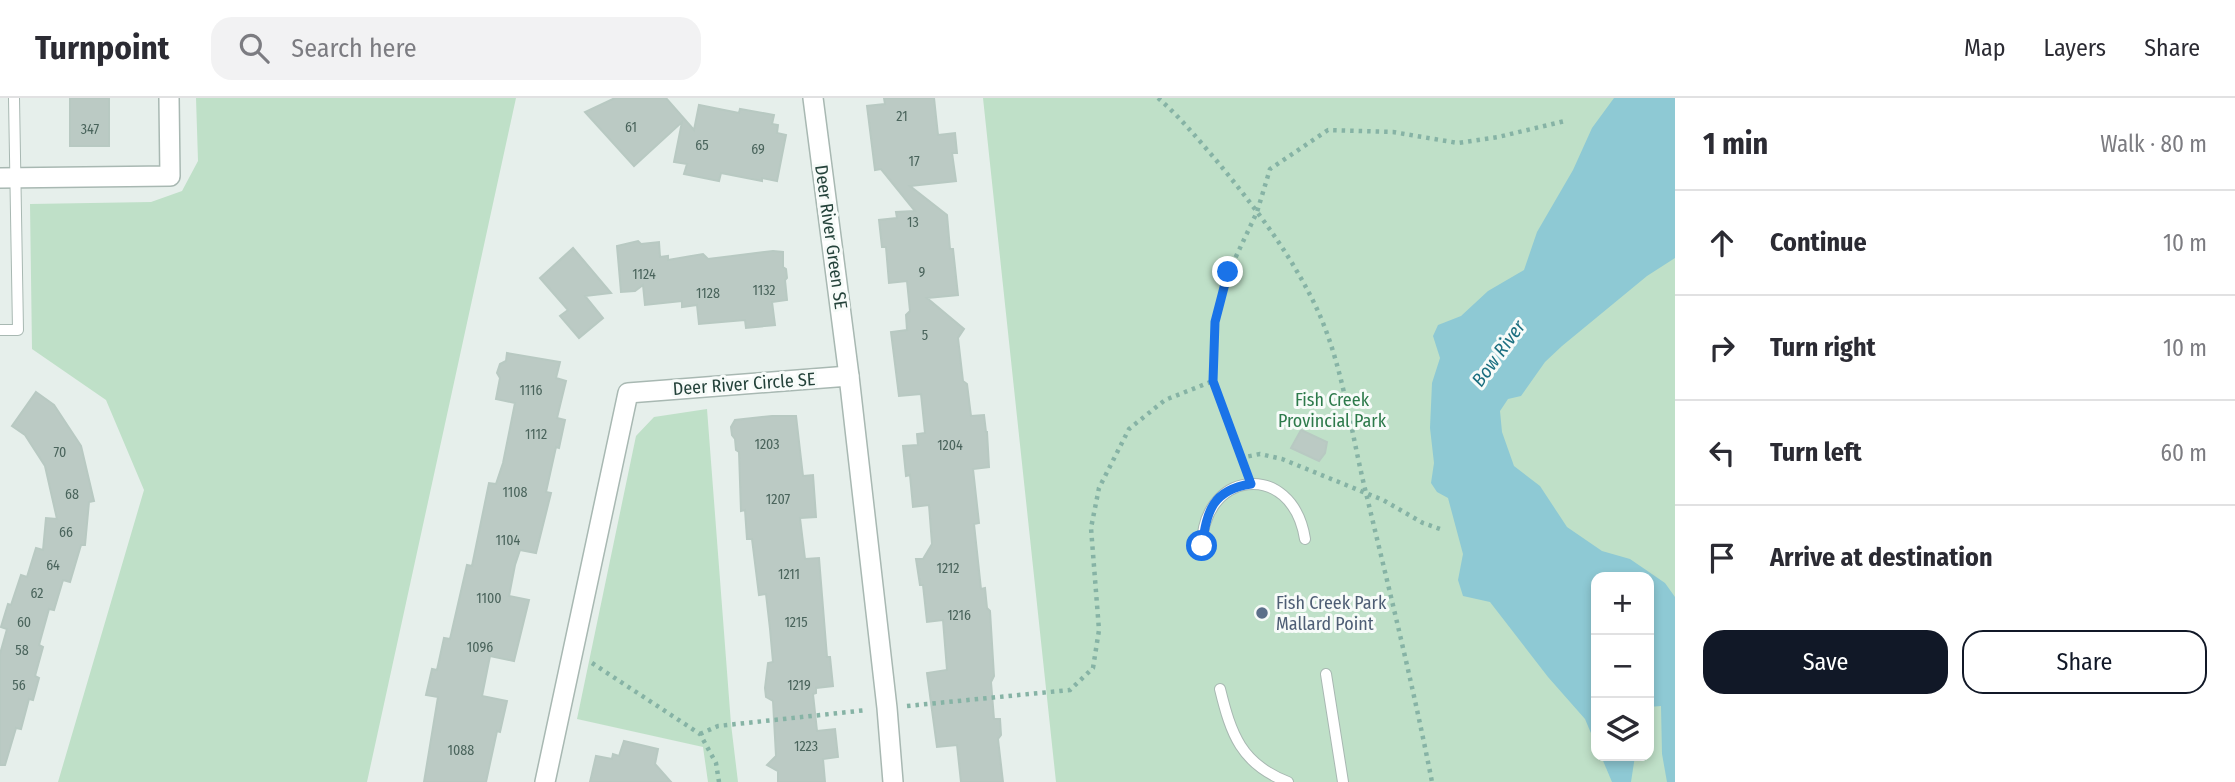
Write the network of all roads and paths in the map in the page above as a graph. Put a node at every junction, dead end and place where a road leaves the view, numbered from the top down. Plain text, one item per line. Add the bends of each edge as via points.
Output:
1 (14, 98) edge
2 (169, 98) edge
3 (813, 98) edge
4 (1158, 98) edge
5 (1565, 121) dead end
6 (8, 178) edge
7 (1257, 212) junction
8 (0, 330) edge
9 (849, 376) junction
10 (1213, 381) junction
11 (1240, 458) junction
12 (1251, 484) junction
13 (1366, 494) junction
14 (1440, 529) dead end
15 (1304, 539) dead end
16 (1202, 551) dead end
17 (571, 659) junction
18 (1326, 674) dead end
19 (1220, 689) dead end
20 (1047, 693) dead end
21 (545, 782) edge
22 (719, 782) edge
23 (893, 782) edge
24 (1287, 782) edge
25 (1343, 782) edge
26 (1432, 782) edge

1 - 6 lane
2 - 6 street via 170,176
3 - 9 street, Deer River Green SE
4 - 7 path
5 - 7 path via 1458,143 1393,132 1328,130 1270,170
6 - 8 lane via 18,330
7 - 10 path via 1219,301
7 - 13 path via 1292,262 1326,332
9 - 17 street, Deer River Circle SE via 628,393
9 - 23 street
10 - 11 path
10 - 20 path via 1164,400 1129,429 1099,488 1091,528 1099,630 1094,668 1070,690
11 - 12 path
11 - 13 path via 1270,455
12 - 15 lane via 1266,485 1288,499 1296,509
12 - 16 lane via 1236,487 1216,500 1209,510
13 - 14 path
13 - 26 path
17 - 21 street, Deer River Circle SE
17 - 22 path via 591,663 700,734 716,763
18 - 25 lane
19 - 24 lane via 1241,749 1270,775

